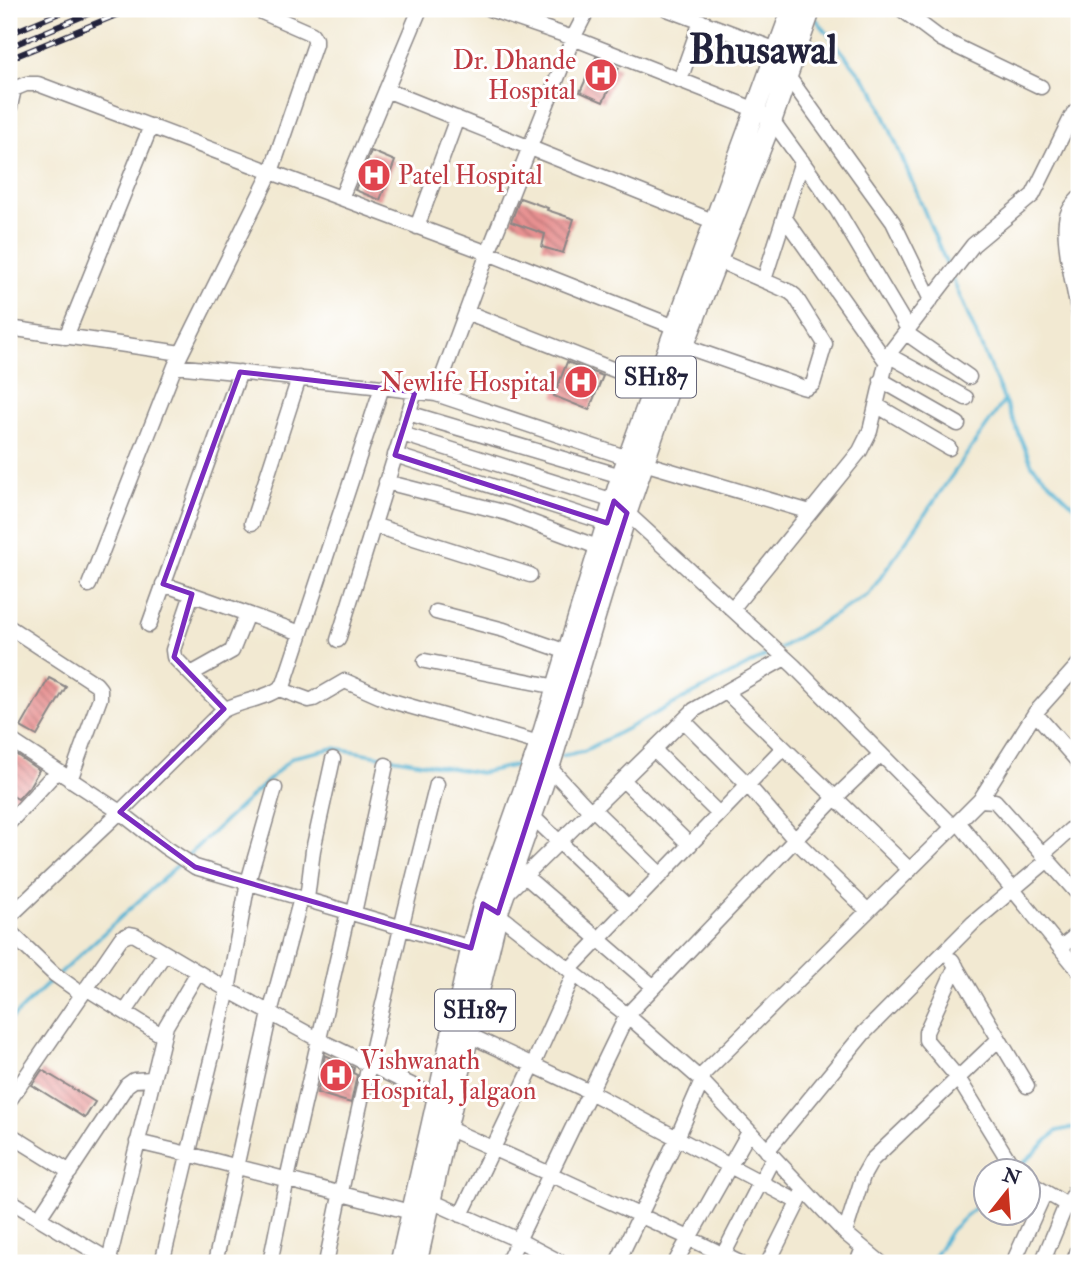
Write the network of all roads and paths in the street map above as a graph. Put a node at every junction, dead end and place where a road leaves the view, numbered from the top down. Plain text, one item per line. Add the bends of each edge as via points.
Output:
1 (255, 9) edge
2 (420, 9) edge
3 (489, 9) edge
4 (588, 9) edge
5 (667, 9) edge
6 (901, 9) edge
7 (797, 11) edge
8 (701, 21) junction
9 (573, 38) junction
10 (777, 50) junction
11 (787, 75) junction
12 (680, 80) junction
13 (1041, 87) dead end
14 (12, 90) edge
15 (386, 90) junction
16 (1079, 109) edge
17 (9, 111) edge
18 (764, 115) junction
19 (457, 118) junction
20 (151, 127) junction
21 (530, 148) junction
22 (802, 161) junction
23 (271, 172) junction
24 (341, 198) junction
25 (1079, 198) edge
26 (784, 217) junction
27 (715, 222) junction
28 (417, 227) junction
29 (488, 253) junction
30 (717, 260) junction
31 (764, 280) junction
32 (933, 298) junction
33 (466, 312) junction
34 (1079, 315) edge
35 (675, 327) junction
36 (9, 328) edge
37 (907, 331) junction
38 (66, 337) junction
39 (684, 346) junction
40 (887, 358) junction
41 (178, 360) junction
42 (240, 372) junction
43 (970, 377) dead end
44 (299, 378) junction
45 (881, 380) junction
46 (653, 385) junction
47 (382, 387) junction
48 (415, 391) junction
49 (436, 394) junction
50 (966, 398) dead end
51 (876, 405) junction
52 (408, 413) junction
53 (958, 424) dead end
54 (402, 434) junction
55 (949, 448) dead end
56 (395, 455) junction
57 (631, 466) junction
58 (386, 482) junction
59 (621, 507) junction
60 (810, 512) junction
61 (252, 523) dead end
62 (607, 523) junction
63 (373, 525) junction
64 (600, 548) junction
65 (530, 575) dead end
66 (163, 584) junction
67 (89, 585) dead end
68 (192, 594) junction
69 (732, 610) junction
70 (436, 612) dead end
71 (247, 614) junction
72 (149, 625) dead end
73 (9, 627) edge
74 (301, 633) junction
75 (338, 640) dead end
76 (567, 652) junction
77 (785, 658) junction
78 (425, 661) dead end
79 (1079, 664) edge
80 (191, 674) junction
81 (556, 687) junction
82 (279, 689) junction
83 (726, 692) junction
84 (225, 709) junction
85 (1035, 713) junction
86 (684, 721) junction
87 (9, 739) edge
88 (783, 748) junction
89 (654, 750) junction
90 (881, 754) junction
91 (544, 756) junction
92 (333, 759) dead end
93 (1079, 763) edge
94 (387, 765) dead end
95 (57, 771) junction
96 (70, 780) junction
97 (623, 780) junction
98 (437, 784) dead end
99 (747, 785) junction
100 (275, 788) dead end
101 (835, 798) junction
102 (980, 800) junction
103 (592, 810) junction
104 (120, 812) junction
105 (719, 814) junction
106 (532, 816) junction
107 (1079, 822) edge
108 (9, 823) edge
109 (955, 825) junction
110 (795, 840) junction
111 (559, 842) junction
112 (690, 845) junction
113 (1045, 857) junction
114 (910, 870) junction
115 (661, 875) junction
116 (524, 876) junction
117 (248, 882) junction
118 (1013, 889) junction
119 (1079, 895) edge
120 (304, 899) junction
121 (495, 905) junction
122 (629, 908) junction
123 (868, 911) junction
124 (351, 912) junction
125 (9, 918) edge
126 (400, 927) junction
127 (9, 931) edge
128 (1079, 933) edge
129 (599, 939) junction
130 (471, 948) junction
131 (1060, 948) junction
132 (946, 950) junction
133 (165, 953) junction
134 (956, 966) junction
135 (1079, 971) edge
136 (198, 972) junction
137 (572, 972) junction
138 (654, 987) junction
139 (228, 990) junction
140 (84, 991) junction
141 (125, 1012) junction
142 (270, 1013) junction
143 (627, 1015) junction
144 (469, 1035) junction
145 (163, 1036) junction
146 (999, 1039) junction
147 (320, 1040) junction
148 (368, 1064) junction
149 (533, 1065) junction
150 (9, 1074) edge
151 (27, 1074) junction
152 (958, 1078) junction
153 (152, 1079) junction
154 (700, 1080) junction
155 (1027, 1086) dead end
156 (590, 1092) junction
157 (436, 1097) junction
158 (9, 1101) edge
159 (439, 1125) junction
160 (749, 1132) junction
161 (9, 1134) edge
162 (677, 1138) junction
163 (137, 1142) junction
164 (492, 1148) junction
165 (188, 1154) junction
166 (770, 1154) junction
167 (1007, 1156) edge
168 (236, 1166) junction
169 (730, 1166) junction
170 (69, 1172) junction
171 (550, 1174) junction
172 (287, 1179) junction
173 (1079, 1179) edge
174 (761, 1182) junction
175 (1042, 1190) edge
176 (1045, 1192) junction
177 (340, 1193) junction
178 (801, 1197) junction
179 (9, 1200) edge
180 (431, 1201) junction
181 (1071, 1207) edge
182 (411, 1212) junction
183 (461, 1214) junction
184 (640, 1215) junction
185 (39, 1218) junction
186 (845, 1233) junction
187 (689, 1238) junction
188 (518, 1240) junction
189 (863, 1248) junction
190 (1079, 1248) edge
191 (721, 1259) edge
192 (112, 1262) edge
193 (162, 1263) edge
194 (215, 1263) edge
195 (270, 1263) edge
196 (326, 1263) edge
197 (400, 1263) edge
198 (417, 1263) edge
199 (509, 1263) edge
200 (562, 1263) edge
201 (617, 1263) edge
202 (675, 1263) edge
203 (740, 1263) edge
204 (768, 1263) edge
205 (857, 1263) edge
206 (881, 1263) edge
207 (1013, 1263) edge
208 (1042, 1263) edge
209 (1073, 1263) edge

1 - 23 street via 315,38
2 - 15 street
3 - 9 street
4 - 9 street
5 - 8 street
6 - 13 street via 941,39
7 - 10 main road, SH187
7 - 11 main road, SH187
8 - 10 street
8 - 12 street
9 - 12 street
9 - 21 street
10 - 18 main road, SH187
11 - 18 main road, SH187
11 - 32 street via 893,222
12 - 18 street
14 - 17 street
14 - 20 street via 38,84
15 - 19 street
15 - 24 street
16 - 32 street via 1032,195 972,245
18 - 22 street
18 - 27 main road, SH187
18 - 30 main road, SH187
19 - 21 street
19 - 28 street
20 - 23 street
20 - 38 street
21 - 27 street
21 - 29 street
22 - 26 street
22 - 37 street via 840,215
23 - 24 street
23 - 41 street
24 - 28 street
25 - 34 street via 1070,208 1065,234
26 - 31 street
26 - 40 street
27 - 35 main road, SH187
28 - 29 street
29 - 33 street
29 - 35 street
30 - 31 street
30 - 39 main road, SH187
31 - 39 street via 794,296 825,344 813,384 802,387
32 - 37 street
33 - 46 street
33 - 49 street
35 - 46 main road, SH187
36 - 38 street
37 - 40 street
37 - 43 street
38 - 41 street
39 - 57 main road, SH187
40 - 45 street
40 - 50 street
41 - 42 street
41 - 67 street
42 - 44 street
42 - 66 street
44 - 47 street
44 - 61 street
45 - 51 street
45 - 53 street
46 - 57 main road, SH187
47 - 48 street
47 - 74 street
48 - 49 street
48 - 52 street
49 - 57 street
51 - 55 street
51 - 60 street via 860,450
52 - 54 street
52 - 57 street
54 - 56 street
54 - 59 street
56 - 58 street
56 - 62 street
57 - 59 main road, SH187
57 - 60 street
58 - 63 street
58 - 64 street via 507,513
59 - 62 main road, SH187
59 - 69 street
59 - 91 main road, SH187
60 - 69 street
62 - 64 main road, SH187
63 - 65 street
63 - 75 street
64 - 76 main road, SH187
66 - 68 street
66 - 72 street
68 - 71 street
68 - 80 street via 173,653
69 - 77 street
70 - 76 street
71 - 74 street
71 - 80 street via 232,651
73 - 96 street via 100,689
74 - 82 street
76 - 81 main road, SH187
77 - 83 street
77 - 90 street
78 - 81 street
79 - 85 street
80 - 84 street
81 - 91 main road, SH187
82 - 84 street
82 - 91 street via 309,700 345,681
83 - 86 street via 701,705
83 - 88 street
84 - 104 street
85 - 93 street
85 - 102 street
86 - 89 street
86 - 99 street
87 - 95 street
88 - 99 street
88 - 101 street
89 - 97 street
89 - 105 street
90 - 101 street
90 - 109 street
91 - 103 street
91 - 106 main road, SH187
91 - 121 main road, SH187
92 - 120 street
94 - 124 street
95 - 96 street
95 - 108 street
96 - 104 street
97 - 103 street
97 - 112 street
98 - 126 street
99 - 105 street
99 - 110 street
100 - 117 street
101 - 110 street
101 - 114 street
102 - 109 street
102 - 113 street via 995,801
103 - 111 street
103 - 115 street
104 - 117 street via 195,867
104 - 125 street
105 - 112 street
106 - 111 street
106 - 121 main road, SH187
107 - 113 street
109 - 114 street
109 - 118 street
110 - 123 street
110 - 138 street
111 - 116 street
111 - 122 street
112 - 115 street
113 - 118 street
113 - 119 street
114 - 123 street
115 - 122 street
116 - 121 street
116 - 129 street
117 - 120 street
117 - 139 street
118 - 131 street
118 - 132 street
120 - 124 street
120 - 142 street
121 - 130 main road, SH187
121 - 137 street
121 - 144 main road, SH187
122 - 129 street
123 - 154 street
124 - 126 street
124 - 147 street
126 - 130 street
126 - 148 street
127 - 140 street via 54,974
128 - 131 street
129 - 137 street
129 - 138 street
130 - 157 main road, SH187
131 - 135 street
132 - 134 street
132 - 166 street via 863,1034
133 - 136 street
133 - 140 street via 135,935 124,935
133 - 141 street
134 - 146 street
134 - 152 street via 925,1036
136 - 139 street
136 - 145 street
137 - 143 street
137 - 149 street
138 - 143 street
139 - 142 street
139 - 165 street
140 - 141 street
140 - 151 street
141 - 145 street
142 - 147 street
142 - 168 street
143 - 154 street
143 - 156 street
144 - 149 street
144 - 159 main road, SH187
145 - 153 street
146 - 152 street
146 - 155 street
147 - 148 street
147 - 172 street
148 - 157 street
148 - 177 street
149 - 156 street
149 - 164 street
150 - 151 street
151 - 158 street
152 - 167 street
152 - 186 street via 872,1160
153 - 163 street
153 - 170 street via 127,1085
154 - 160 street
154 - 162 street
156 - 162 street
156 - 171 street
157 - 159 main road, SH187
159 - 164 street
159 - 180 main road, SH187
159 - 182 main road, SH187
160 - 166 street
160 - 169 street
161 - 170 street
162 - 169 street
162 - 184 street
163 - 165 street
163 - 192 street
164 - 171 street
164 - 183 street
165 - 168 street
165 - 193 street
166 - 174 street
166 - 178 street
168 - 172 street
168 - 194 street
169 - 174 street
169 - 187 street
170 - 185 street
171 - 184 street
171 - 188 street
172 - 177 street
172 - 195 street
173 - 181 street
174 - 178 street
174 - 191 street
175 - 176 street
176 - 181 street
176 - 207 street
177 - 182 street
177 - 196 street
178 - 186 street
178 - 204 street
179 - 185 street
180 - 183 street
180 - 198 main road, SH187
181 - 208 street
182 - 197 main road, SH187
183 - 188 street
184 - 187 street
184 - 201 street
185 - 192 street
186 - 189 street
187 - 191 street
187 - 202 street
188 - 199 street
188 - 200 street
189 - 205 street
189 - 206 street
190 - 209 street
191 - 203 street

